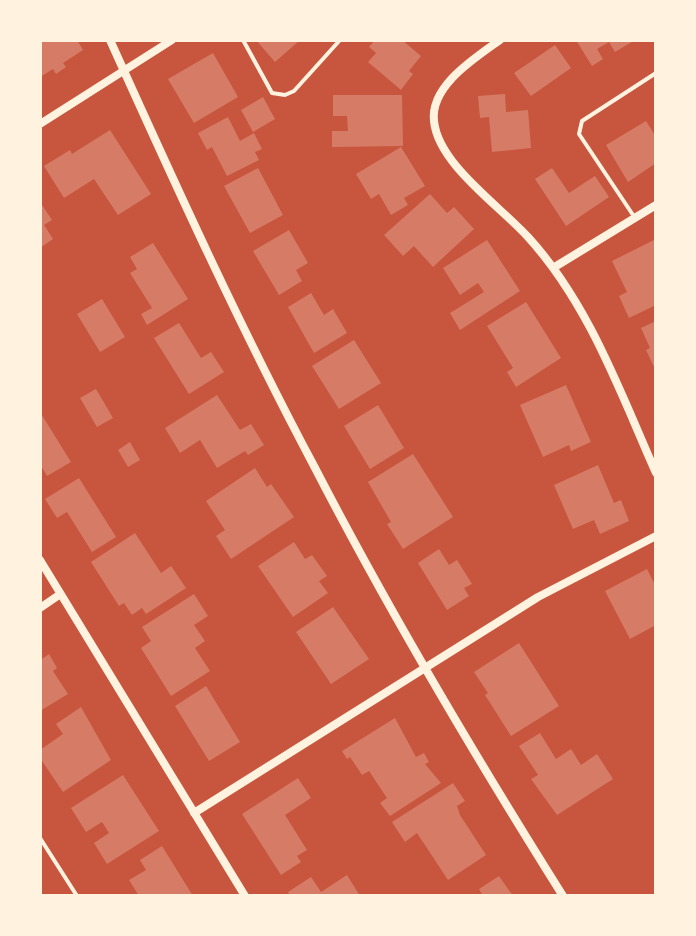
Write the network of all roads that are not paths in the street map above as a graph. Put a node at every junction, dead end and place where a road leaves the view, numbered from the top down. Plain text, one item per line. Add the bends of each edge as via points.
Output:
1 (110, 40) edge
2 (172, 40) edge
3 (243, 40) edge
4 (340, 40) edge
5 (500, 40) edge
6 (124, 71) junction
7 (656, 73) edge
8 (40, 124) edge
9 (656, 205) edge
10 (635, 218) junction
11 (553, 268) junction
12 (656, 473) edge
13 (656, 536) edge
14 (40, 560) edge
15 (59, 595) junction
16 (40, 608) edge
17 (425, 667) junction
18 (194, 813) junction
19 (40, 838) edge
20 (77, 896) edge
21 (245, 896) edge
22 (563, 896) edge

1 - 6 street
2 - 6 street
3 - 4 lane via 272,93 285,95
5 - 11 street via 445,84 433,118 439,143 459,169
6 - 8 street
6 - 17 street via 314,467
7 - 10 lane via 582,121 579,134
9 - 10 street
10 - 11 street
11 - 12 street via 595,335
13 - 17 street via 538,597
14 - 15 street
15 - 16 street
15 - 18 street
17 - 18 street
17 - 22 street
18 - 21 street
19 - 20 lane

